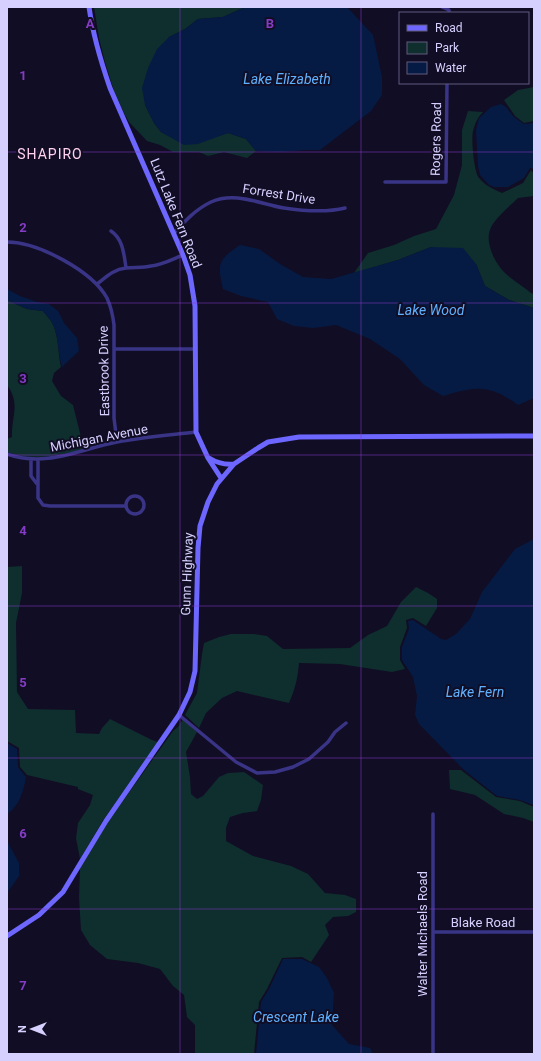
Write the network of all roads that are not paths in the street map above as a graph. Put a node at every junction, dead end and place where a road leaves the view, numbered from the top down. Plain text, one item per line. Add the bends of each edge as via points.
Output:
1 (89, 7) edge
2 (447, 84) edge
3 (386, 182) dead end
4 (345, 208) dead end
5 (111, 231) dead end
6 (174, 233) junction
7 (7, 242) edge
8 (183, 255) junction
9 (126, 268) junction
10 (97, 284) junction
11 (114, 349) junction
12 (195, 349) junction
13 (196, 432) junction
14 (534, 436) edge
15 (117, 442) junction
16 (7, 454) edge
17 (208, 458) junction
18 (38, 459) junction
19 (31, 460) junction
20 (234, 464) junction
21 (222, 478) junction
22 (37, 485) junction
23 (126, 506) junction
24 (179, 715) junction
25 (346, 724) dead end
26 (433, 814) dead end
27 (433, 932) junction
28 (534, 932) edge
29 (7, 936) edge
30 (433, 1054) edge

1 - 6 main road, Lutz Lake Fern Road via 92,29 108,82
2 - 3 street, Rogers Road via 446,182
4 - 6 street, Forrest Drive via 304,210 227,197 204,206
5 - 9 street via 120,240
6 - 8 main road, Lutz Lake Fern Road
7 - 10 street, Eastbrook Drive via 44,250
8 - 9 street via 158,265
8 - 12 main road, Lutz Lake Fern Road via 190,275 195,306
9 - 10 street via 109,274
10 - 11 street, Eastbrook Drive via 112,311
11 - 12 street
11 - 15 street, Eastbrook Drive via 114,418
12 - 13 main road, Lutz Lake Fern Road
13 - 15 street, Michigan Avenue
13 - 17 main road, Lutz Lake Fern Road
14 - 20 main road, Gunn Highway via 299,437 268,442
15 - 18 street, Michigan Avenue via 64,456
16 - 19 street, Michigan Avenue
17 - 20 main road via 217,463
17 - 21 main road, Lutz Lake Fern Road
18 - 19 street, Michigan Avenue
18 - 22 street
19 - 22 street via 31,476
20 - 21 main road, Gunn Highway
21 - 24 main road, Gunn Highway via 208,502 200,526 195,670 190,692
22 - 23 street via 39,501 46,506
23 - 23 street via 130,498 136,496 143,500 145,506 140,514 134,515 128,512
24 - 25 street via 236,762 257,773 275,772 309,759
24 - 29 main road, Gunn Highway via 106,820 63,892 39,915
26 - 27 street, Walter Michaels Road
27 - 28 street, Blake Road
27 - 30 street, Walter Michaels Road

